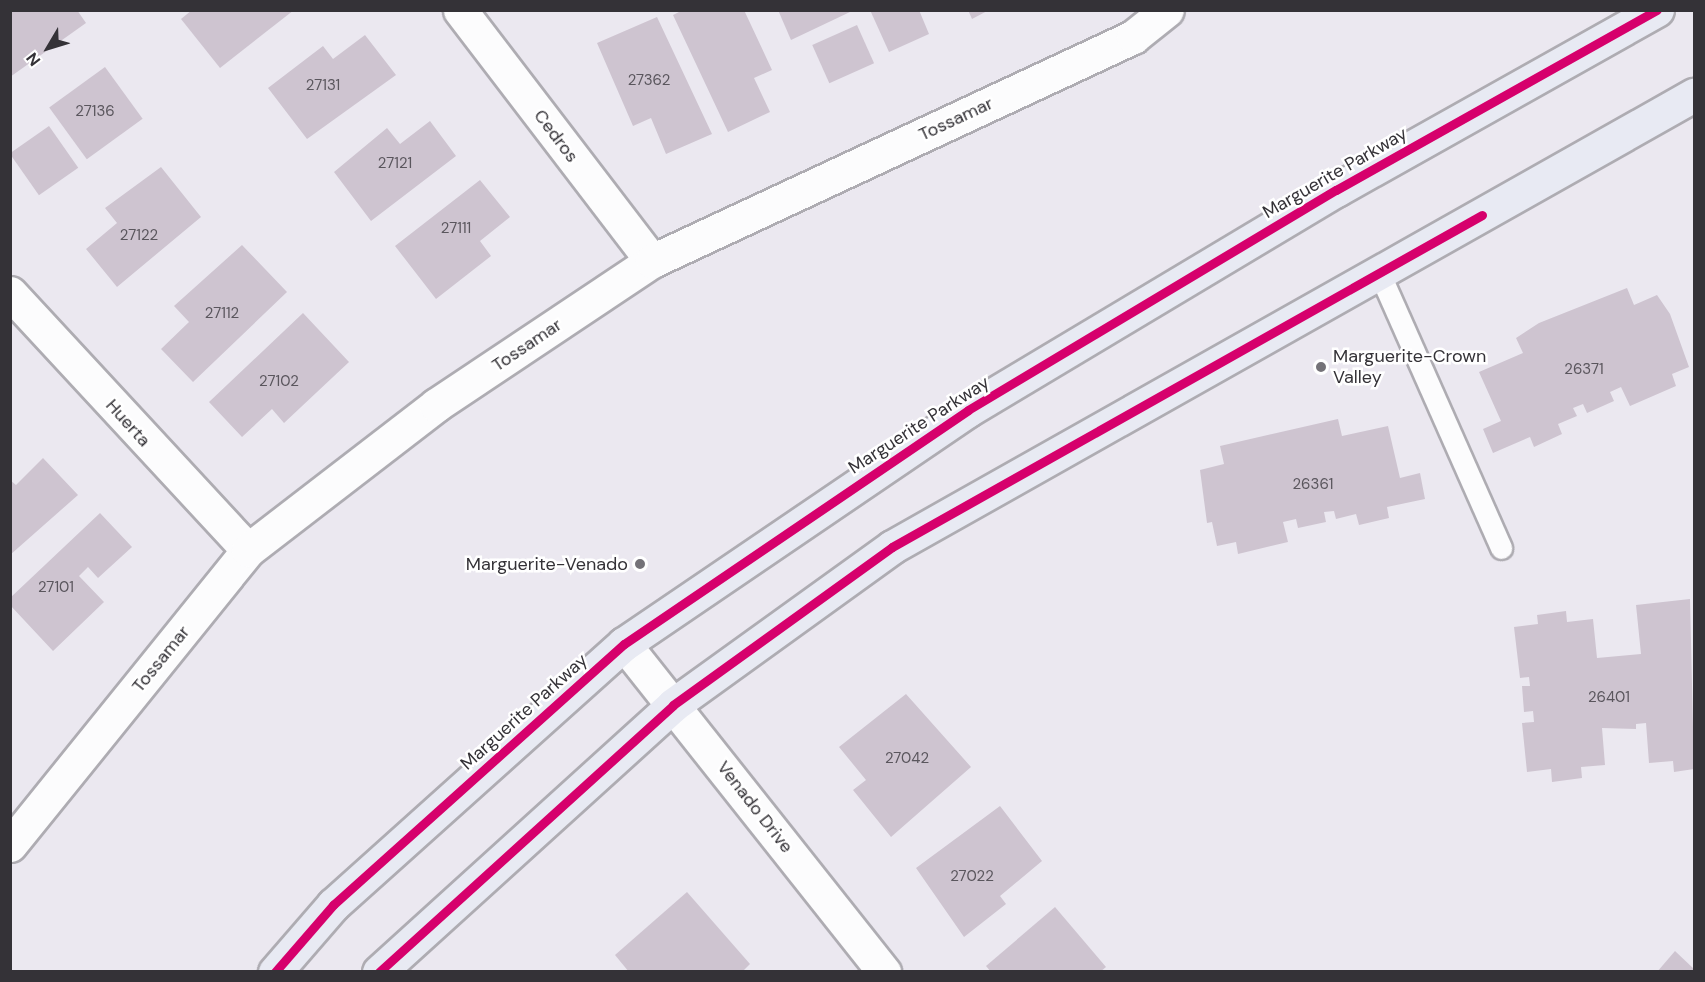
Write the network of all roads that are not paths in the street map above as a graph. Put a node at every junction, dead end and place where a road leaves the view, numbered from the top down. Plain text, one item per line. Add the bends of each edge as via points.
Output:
1 (460, 10) edge
2 (1167, 10) edge
3 (1657, 10) edge
4 (1695, 95) edge
5 (652, 261) junction
6 (1378, 270) junction
7 (10, 294) edge
8 (1502, 548) dead end
9 (248, 550) junction
10 (624, 644) junction
11 (673, 705) junction
12 (10, 845) edge
13 (876, 969) edge
14 (275, 972) edge
15 (379, 972) edge

1 - 5 street, Cedros
2 - 5 street, Tossamar via 1133,37
3 - 10 main road, Marguerite Parkway via 1336,190 968,410
4 - 6 main road
5 - 9 street, Tossamar via 436,405
6 - 8 lane
6 - 11 main road via 892,547
7 - 9 street, Huerta
9 - 12 street, Tossamar
10 - 11 street, Venado Drive
10 - 14 main road, Marguerite Parkway via 333,905
11 - 13 street, Venado Drive
11 - 15 main road

